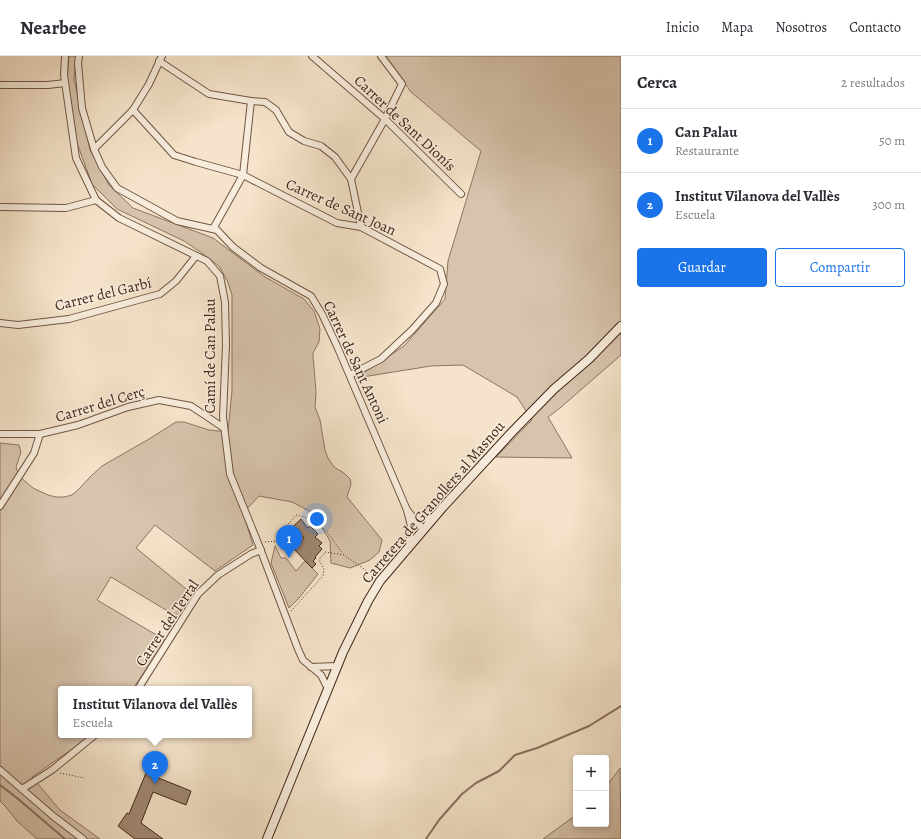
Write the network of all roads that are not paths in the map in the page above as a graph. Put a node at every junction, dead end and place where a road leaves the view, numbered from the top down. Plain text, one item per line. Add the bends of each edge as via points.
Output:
1 (65, 56) edge
2 (79, 56) edge
3 (312, 56) edge
4 (381, 56) edge
5 (160, 59) edge
6 (65, 83) junction
7 (0, 85) edge
8 (251, 101) junction
9 (133, 110) junction
10 (385, 119) junction
11 (94, 149) junction
12 (243, 174) junction
13 (351, 179) junction
14 (462, 194) dead end
15 (96, 200) junction
16 (0, 207) edge
17 (361, 227) junction
18 (213, 229) junction
19 (196, 256) junction
20 (0, 323) edge
21 (621, 326) edge
22 (350, 375) junction
23 (224, 428) junction
24 (0, 434) edge
25 (40, 434) junction
26 (0, 506) edge
27 (407, 510) junction
28 (436, 515) junction
29 (414, 517) junction
30 (411, 526) junction
31 (422, 531) junction
32 (409, 547) junction
33 (261, 550) junction
34 (311, 666) junction
35 (337, 666) junction
36 (140, 686) edge
37 (328, 689) junction
38 (91, 738) edge
39 (0, 770) edge
40 (22, 788) junction
41 (83, 839) edge
42 (267, 839) edge

1 - 6 street, Camí de Can Palau
2 - 11 street, Carrer de Sant Antoni via 82,108
3 - 10 street, Carrer de Sant Dionís
4 - 10 street via 402,84
5 - 8 street via 209,94
5 - 9 street
6 - 7 street
6 - 15 street, Camí de Can Palau via 76,158
8 - 12 street
8 - 13 street via 265,102 276,110 289,132 304,141 321,146 335,156
9 - 11 street
9 - 12 street, Carrer de Sant Joan via 174,154
10 - 13 street
10 - 14 street, Carrer de Sant Dionís
11 - 18 street, Carrer de Sant Antoni via 117,188 178,221
12 - 17 street, Carrer de Sant Joan via 337,223
12 - 18 street
13 - 17 street
15 - 16 street via 66,208
15 - 19 street, Camí de Can Palau via 119,218
17 - 22 street, Carrer de Sant Joan via 440,269 444,284 436,303 412,330 381,359
18 - 22 street, Carrer de Sant Antoni via 261,268 311,296
19 - 20 street, Carrer del Garbí via 176,281 160,294 69,319 18,325
19 - 23 street, Camí de Can Palau via 208,261 220,276 225,302 226,345 222,417
21 - 28 main road, Carretera de Granollers al Masnou via 554,389
22 - 27 street, Carrer de Sant Antoni
23 - 25 street, Carrer del Cerç via 191,406 159,400
23 - 33 street, Camí de Can Palau via 230,474
24 - 25 street, Carrer del Cerç
25 - 26 street via 34,452
27 - 29 street, Carrer de Sant Antoni
27 - 30 street, Carrer de Sant Antoni
28 - 29 street via 427,519
28 - 31 main road, Carretera de Granollers al Masnou
29 - 31 street, Carrer de Sant Antoni
30 - 31 street
30 - 32 street, Carrer de Sant Antoni
31 - 32 main road, Carretera de Granollers al Masnou
32 - 35 main road, Carretera de Granollers al Masnou via 380,581
33 - 34 street, Camí de Can Palau via 303,660
33 - 36 street, Carrer del Terral via 218,575 198,594
34 - 35 street
34 - 37 street, Camí de Can Palau via 321,675
35 - 37 main road, Carretera de Granollers al Masnou
37 - 42 main road, Carretera de Granollers al Masnou
38 - 40 street via 52,770
39 - 40 street
40 - 41 street

